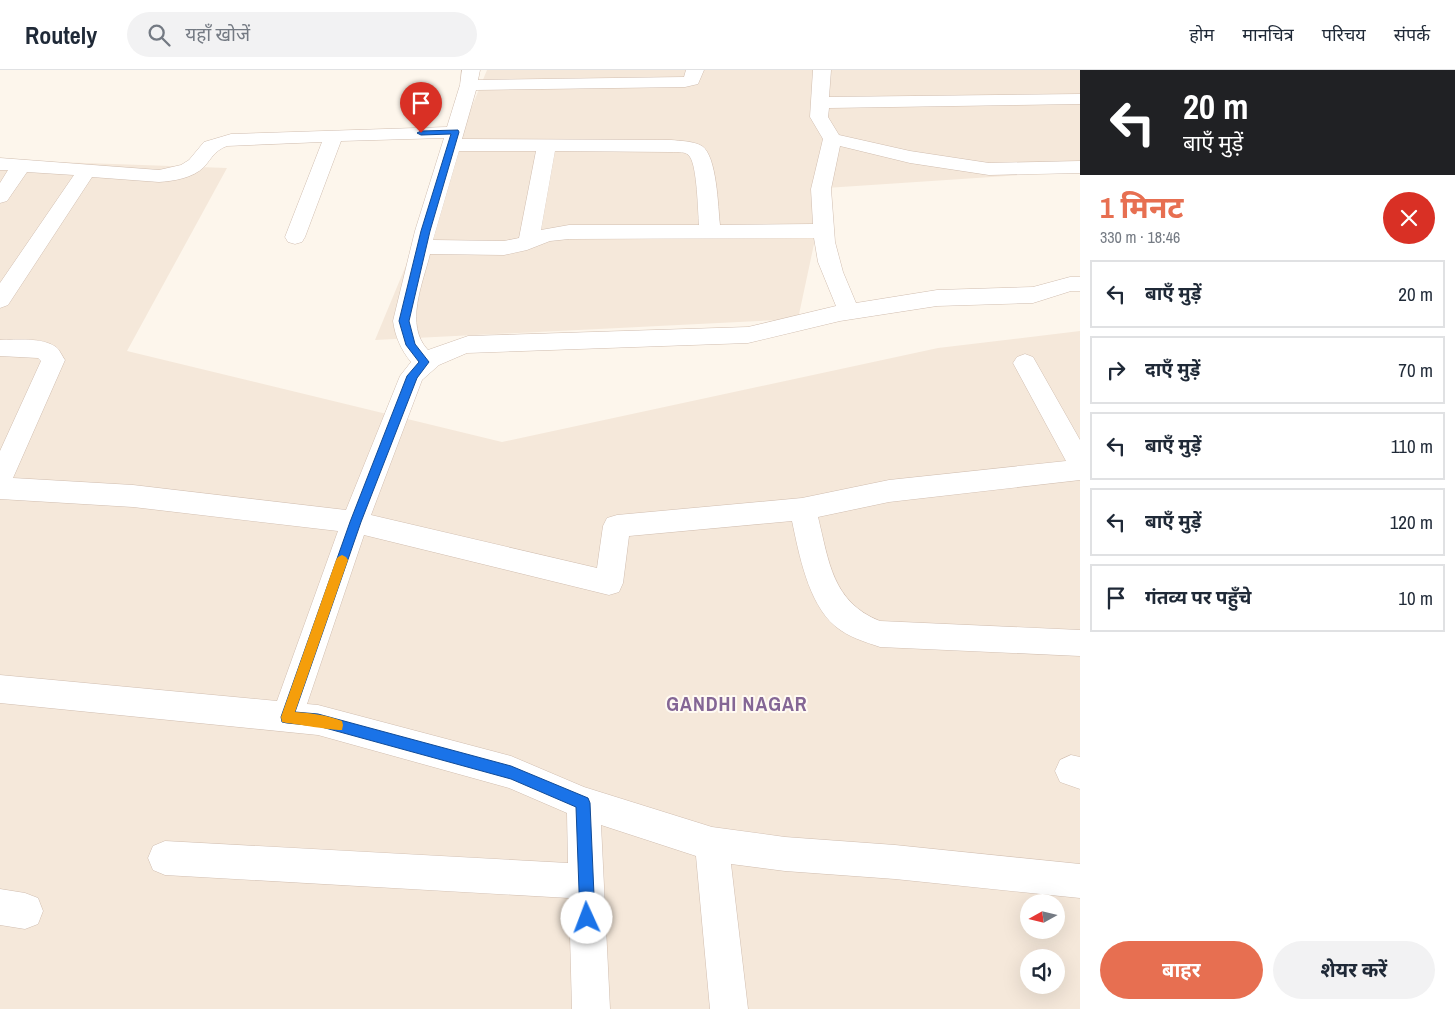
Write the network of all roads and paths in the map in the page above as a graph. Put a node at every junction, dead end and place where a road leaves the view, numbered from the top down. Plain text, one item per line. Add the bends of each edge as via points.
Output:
1 (695, 70) edge
2 (822, 70) edge
3 (470, 78) edge
4 (1080, 99) edge
5 (820, 103) junction
6 (334, 136) junction
7 (453, 139) junction
8 (832, 139) junction
9 (546, 146) junction
10 (0, 164) edge
11 (22, 165) junction
12 (1080, 167) edge
13 (87, 170) junction
14 (0, 197) edge
15 (824, 231) junction
16 (710, 232) junction
17 (295, 238) dead end
18 (529, 241) junction
19 (421, 247) junction
20 (1080, 284) edge
21 (0, 300) edge
22 (849, 312) junction
23 (0, 348) edge
24 (424, 362) junction
25 (1025, 363) dead end
26 (1080, 464) edge
27 (1080, 470) edge
28 (0, 479) edge
29 (0, 488) edge
30 (802, 509) junction
31 (355, 522) junction
32 (1080, 642) edge
33 (0, 689) edge
34 (287, 717) junction
35 (583, 803) junction
36 (712, 844) junction
37 (165, 858) dead end
38 (586, 881) junction
39 (1080, 881) edge
40 (591, 1009) edge
41 (729, 1009) edge

1 - 3 street via 692,80 685,82
2 - 5 street
3 - 7 street
4 - 5 street
5 - 8 street via 818,117
6 - 7 street
6 - 13 street via 222,141 205,151 196,164 171,175
6 - 17 street
7 - 9 street
7 - 19 street
8 - 12 street via 910,157 989,169
8 - 15 street via 821,189
9 - 16 street via 671,146 697,152 703,162
9 - 18 street
10 - 11 street
11 - 13 street
11 - 14 street
13 - 21 street
15 - 16 street
15 - 22 street via 831,269
16 - 18 street via 569,232
18 - 19 street via 504,248
19 - 24 street via 404,321 410,345
20 - 22 street via 1033,294 937,298
22 - 24 street via 748,335 468,344
23 - 28 street via 40,350 48,353 52,360
24 - 31 street via 412,376
25 - 26 street
27 - 30 street via 889,491
29 - 31 street via 133,496
30 - 31 street via 617,526 610,583
30 - 32 street via 827,593 842,614 861,626 880,634
31 - 34 street
33 - 34 street
34 - 35 street via 318,720 511,772
35 - 36 street
35 - 38 street
36 - 39 street via 785,854
36 - 41 street
37 - 38 street
38 - 40 street

